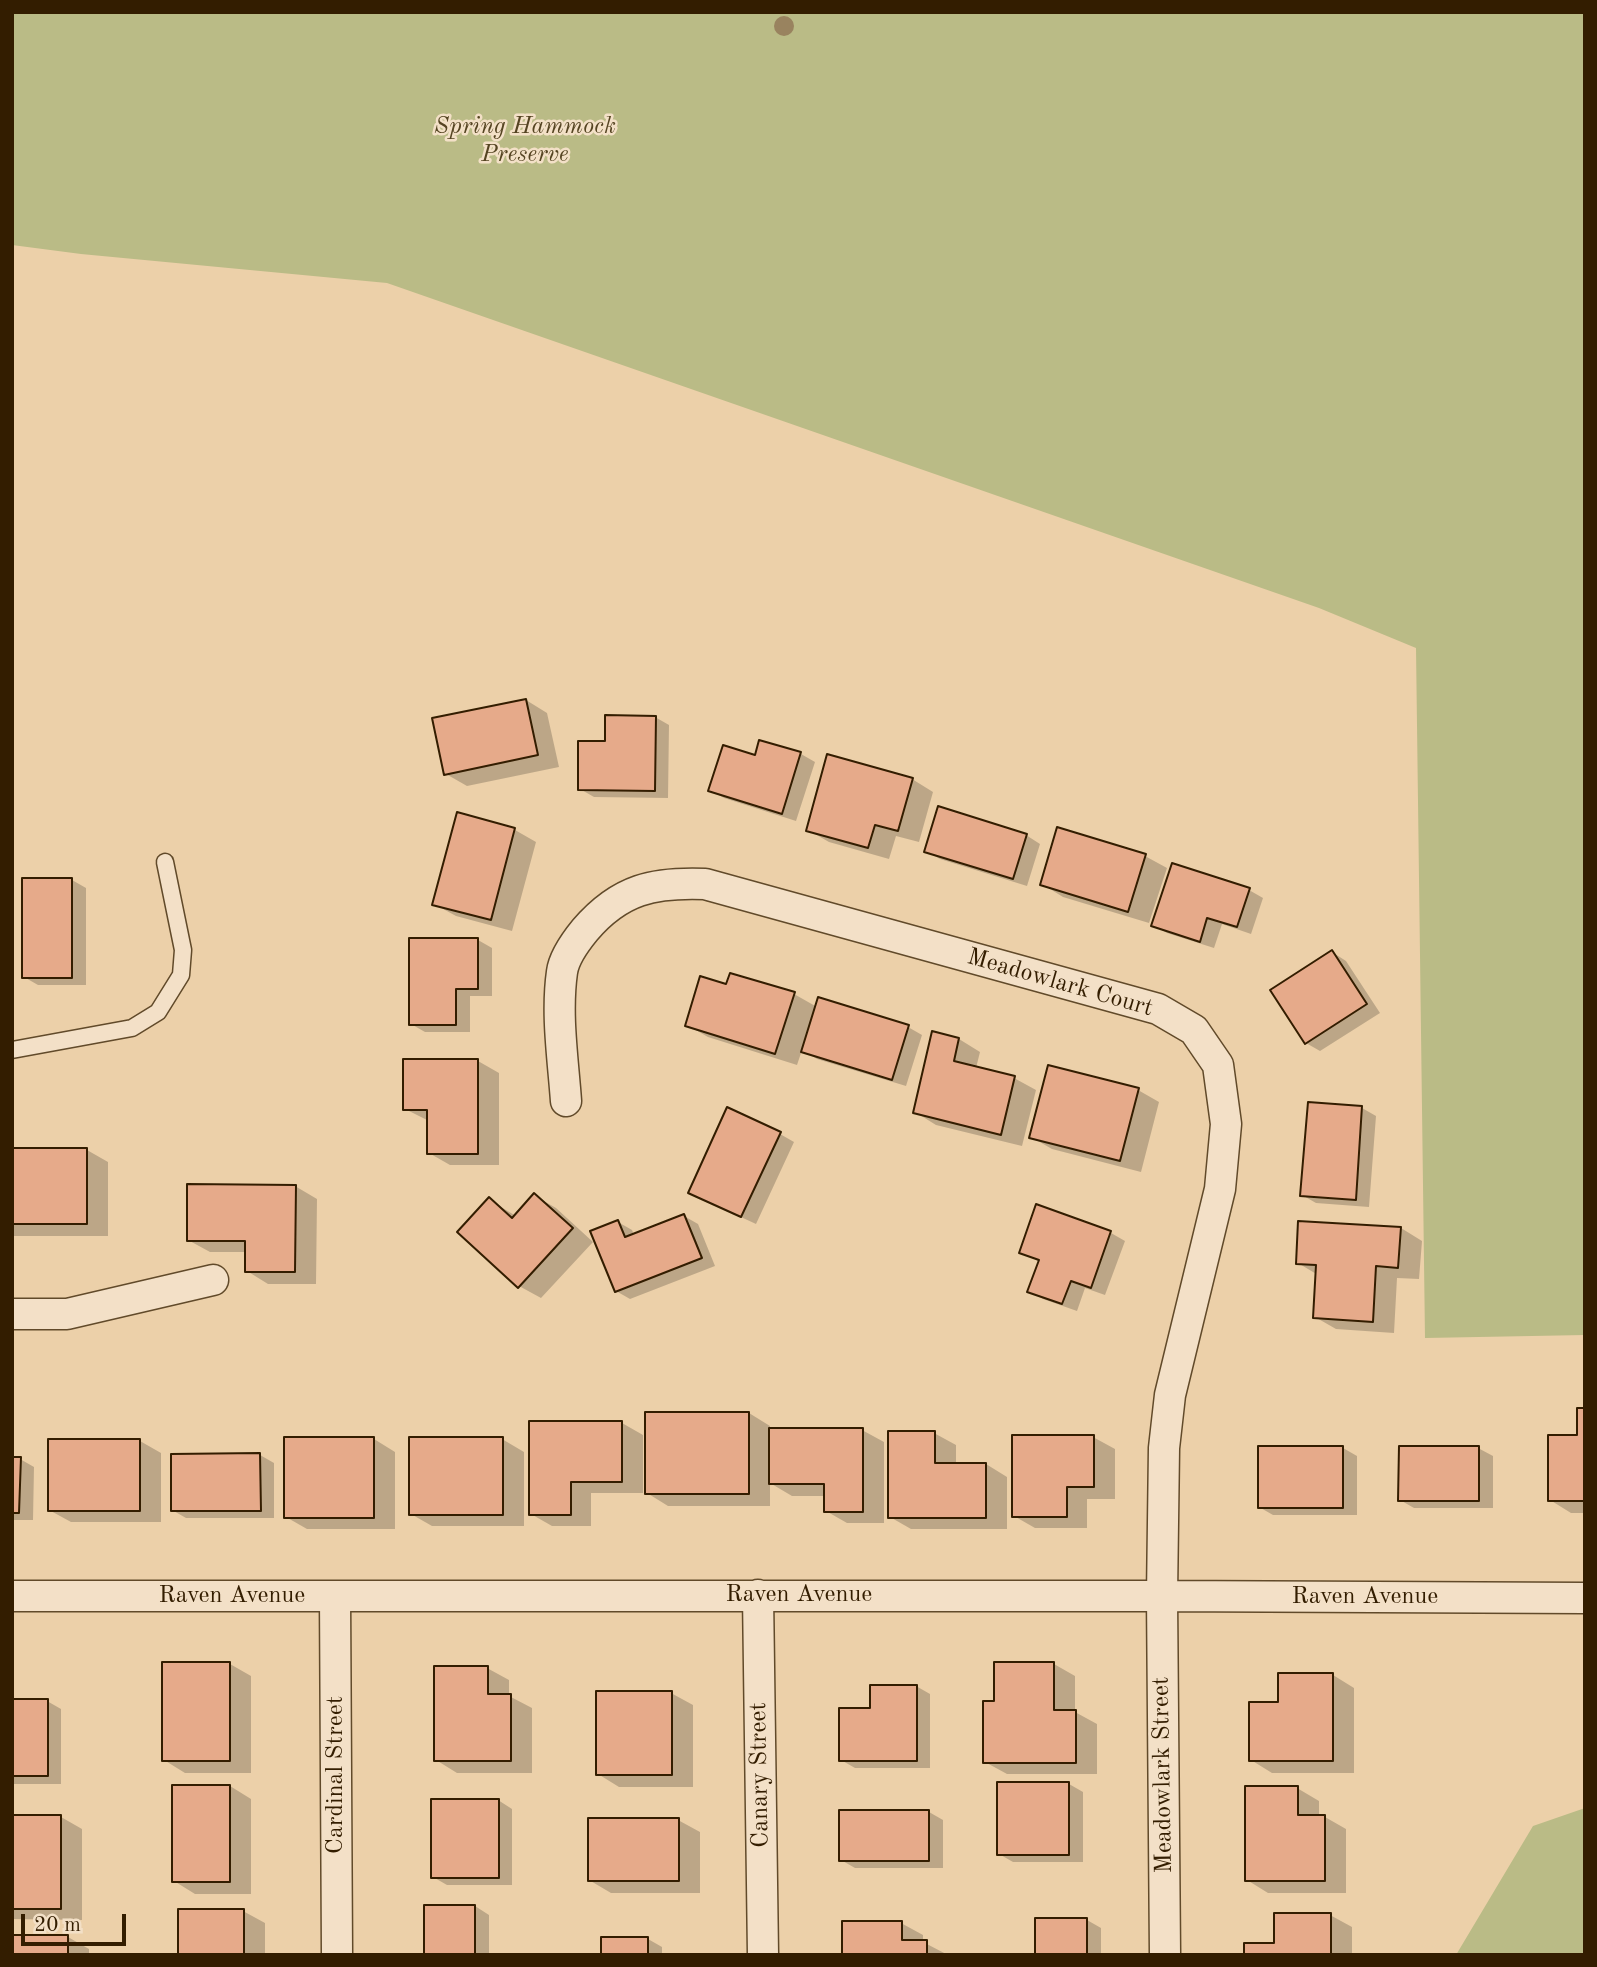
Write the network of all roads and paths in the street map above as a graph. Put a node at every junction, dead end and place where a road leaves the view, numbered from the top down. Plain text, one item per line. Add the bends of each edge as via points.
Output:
1 (165, 862) dead end
2 (12, 1050) edge
3 (566, 1101) dead end
4 (213, 1280) dead end
5 (12, 1314) edge
6 (758, 1595) junction
7 (1161, 1595) junction
8 (12, 1596) edge
9 (335, 1596) junction
10 (1585, 1598) edge
11 (337, 1955) edge
12 (763, 1955) edge
13 (1165, 1955) edge

1 - 2 lane via 183,950 181,975 158,1012 132,1028
3 - 7 street, Meadowlark Court via 562,968 576,940 600,912 629,893 670,882 705,884 1158,1009 1194,1030 1218,1065 1226,1124 1220,1189 1170,1395 1164,1448
4 - 5 street via 67,1314
6 - 7 street, Raven Avenue
6 - 9 street, Raven Avenue
6 - 12 street, Canary Street
7 - 10 street, Raven Avenue
7 - 13 street, Meadowlark Street
8 - 9 street, Raven Avenue
9 - 11 street, Cardinal Street

